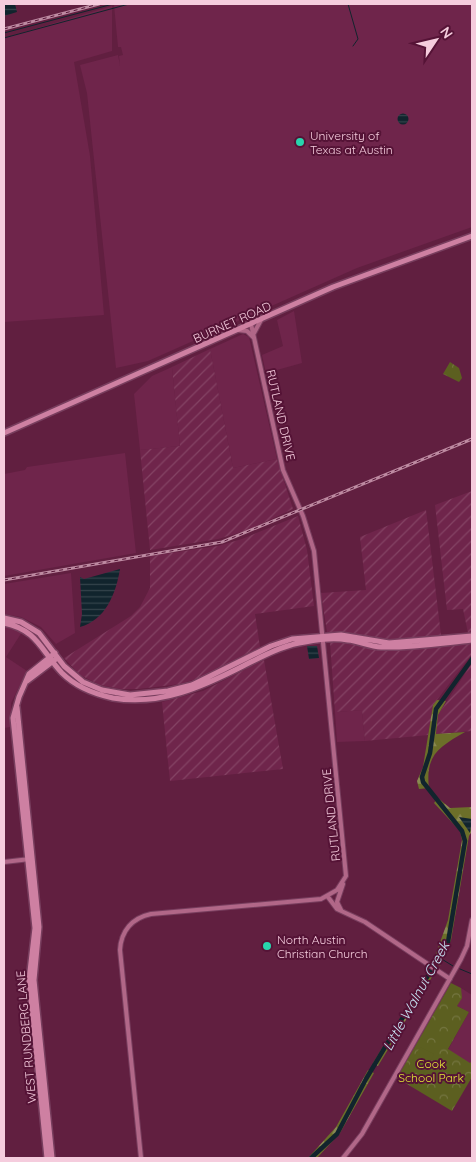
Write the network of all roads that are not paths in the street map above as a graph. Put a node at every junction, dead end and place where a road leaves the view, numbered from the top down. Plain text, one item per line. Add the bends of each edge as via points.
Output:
1 (472, 236) edge
2 (262, 320) junction
3 (251, 324) junction
4 (238, 330) junction
5 (254, 338) junction
6 (4, 433) edge
7 (6, 621) edge
8 (472, 636) edge
9 (323, 638) junction
10 (472, 640) edge
11 (412, 643) junction
12 (54, 657) junction
13 (26, 681) junction
14 (30, 859) junction
15 (4, 862) edge
16 (343, 883) junction
17 (328, 897) junction
18 (342, 911) junction
19 (472, 920) edge
20 (36, 921) junction
21 (450, 979) junction
22 (47, 1158) edge
23 (52, 1158) edge
24 (141, 1158) edge
25 (343, 1158) edge

1 - 2 main road, BURNET ROAD via 333,287
2 - 3 main road, BURNET ROAD
2 - 5 street via 255,329
3 - 4 main road, BURNET ROAD
3 - 5 street, RUTLAND DRIVE
4 - 5 street via 247,331
4 - 6 main road, BURNET ROAD
5 - 9 street, RUTLAND DRIVE via 282,466 314,551
7 - 12 main road via 31,634
8 - 11 main road
9 - 11 main road via 348,635 378,644
9 - 12 main road via 292,639 189,689 117,696 83,682
9 - 16 street, RUTLAND DRIVE via 346,857
10 - 11 main road
12 - 13 main road
12 - 13 main road, WEST RUNDBERG LANE via 29,674
13 - 14 main road, WEST RUNDBERG LANE via 17,706 16,731
14 - 15 street
14 - 20 main road, WEST RUNDBERG LANE
16 - 17 street
16 - 18 street, RUTLAND DRIVE via 337,902
17 - 18 street via 334,907
17 - 24 street via 151,914 138,918 127,928 120,950
18 - 21 street via 365,922
19 - 21 street via 464,952
20 - 22 main road, WEST RUNDBERG LANE via 29,980
20 - 23 main road, WEST RUNDBERG LANE via 39,935 34,980
21 - 25 street via 362,1134

